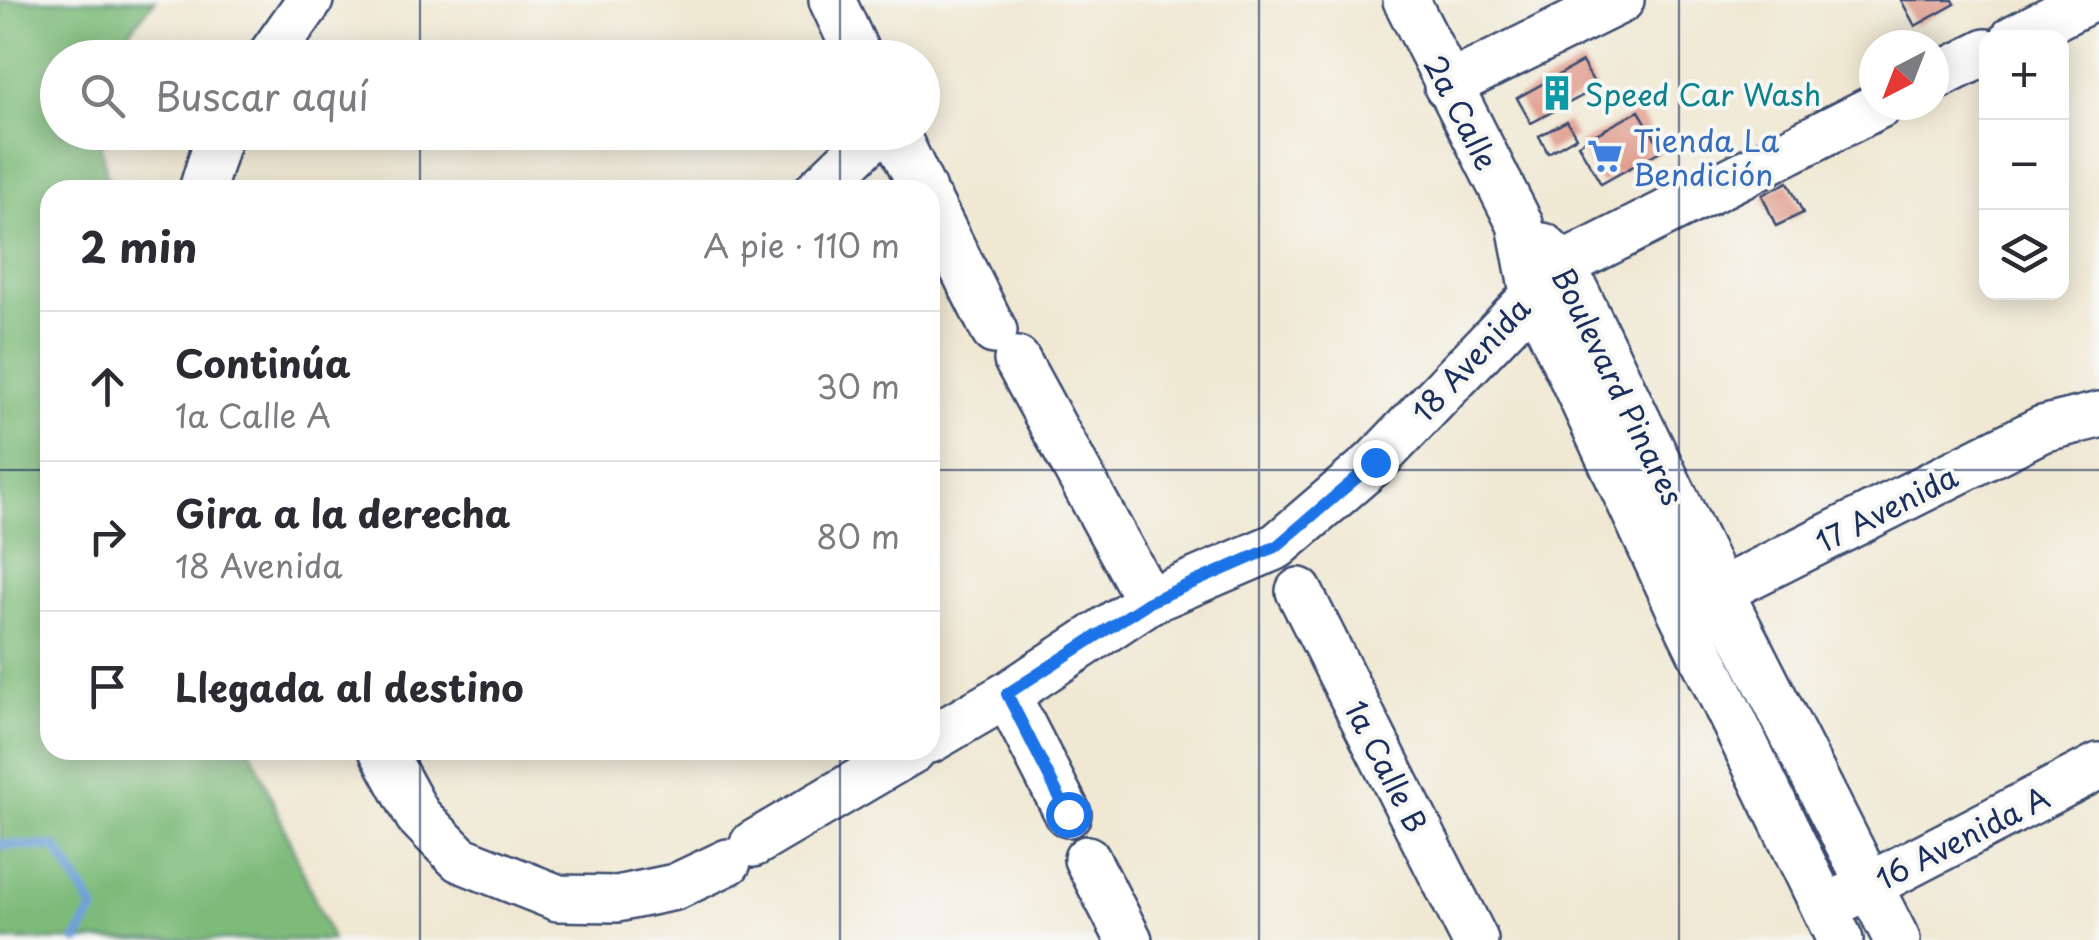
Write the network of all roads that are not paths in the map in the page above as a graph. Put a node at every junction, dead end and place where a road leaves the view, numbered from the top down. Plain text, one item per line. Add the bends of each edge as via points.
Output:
1 (310, 0) edge
2 (832, 0) edge
3 (1406, 0) edge
4 (1621, 0) edge
5 (2089, 0) edge
6 (2030, 30) edge
7 (282, 40) edge
8 (851, 40) edge
9 (1979, 56) edge
10 (1949, 70) edge
11 (1447, 86) junction
12 (1859, 116) edge
13 (214, 150) edge
14 (859, 150) edge
15 (903, 150) edge
16 (205, 180) edge
17 (828, 180) edge
18 (918, 180) edge
19 (940, 223) edge
20 (1520, 224) joint
21 (1548, 279) junction
22 (2097, 414) edge
23 (1720, 590) junction
24 (1299, 591) dead end
25 (1149, 602) junction
26 (1678, 606) junction
27 (1007, 694) junction
28 (940, 734) edge
29 (387, 760) edge
30 (896, 760) edge
31 (2099, 766) edge
32 (1068, 814) dead end
33 (1087, 859) dead end
34 (1869, 884) junction
35 (1832, 924) edge
36 (1129, 940) edge
37 (1474, 940) edge
38 (1897, 940) edge

1 - 7 street
2 - 8 street
3 - 11 street, 2a Calle
4 - 11 street
5 - 6 street
9 - 10 street
11 - 20 street, 2a Calle
12 - 21 street, 18 Avenida
13 - 16 street
14 - 17 street
15 - 18 street
19 - 25 street
20 - 21 street, Boulevard Pinares
21 - 23 street, Boulevard Pinares
21 - 25 street, 18 Avenida via 1375,462 1277,546
21 - 26 street, Boulevard Pinares
22 - 23 street, 17 Avenida via 2042,430
23 - 26 street, 17 Avenida
23 - 34 street, Boulevard Pinares
24 - 37 street, 1a Calle B
25 - 27 street, 18 Avenida
26 - 35 street, Boulevard Pinares
27 - 28 street, 18 Avenida
27 - 32 street
29 - 30 street via 418,816 460,859 558,898 617,899 675,887
31 - 34 street, 16 Avenida A
33 - 36 street
34 - 35 street, 16 Avenida A
34 - 38 street, Boulevard Pinares

